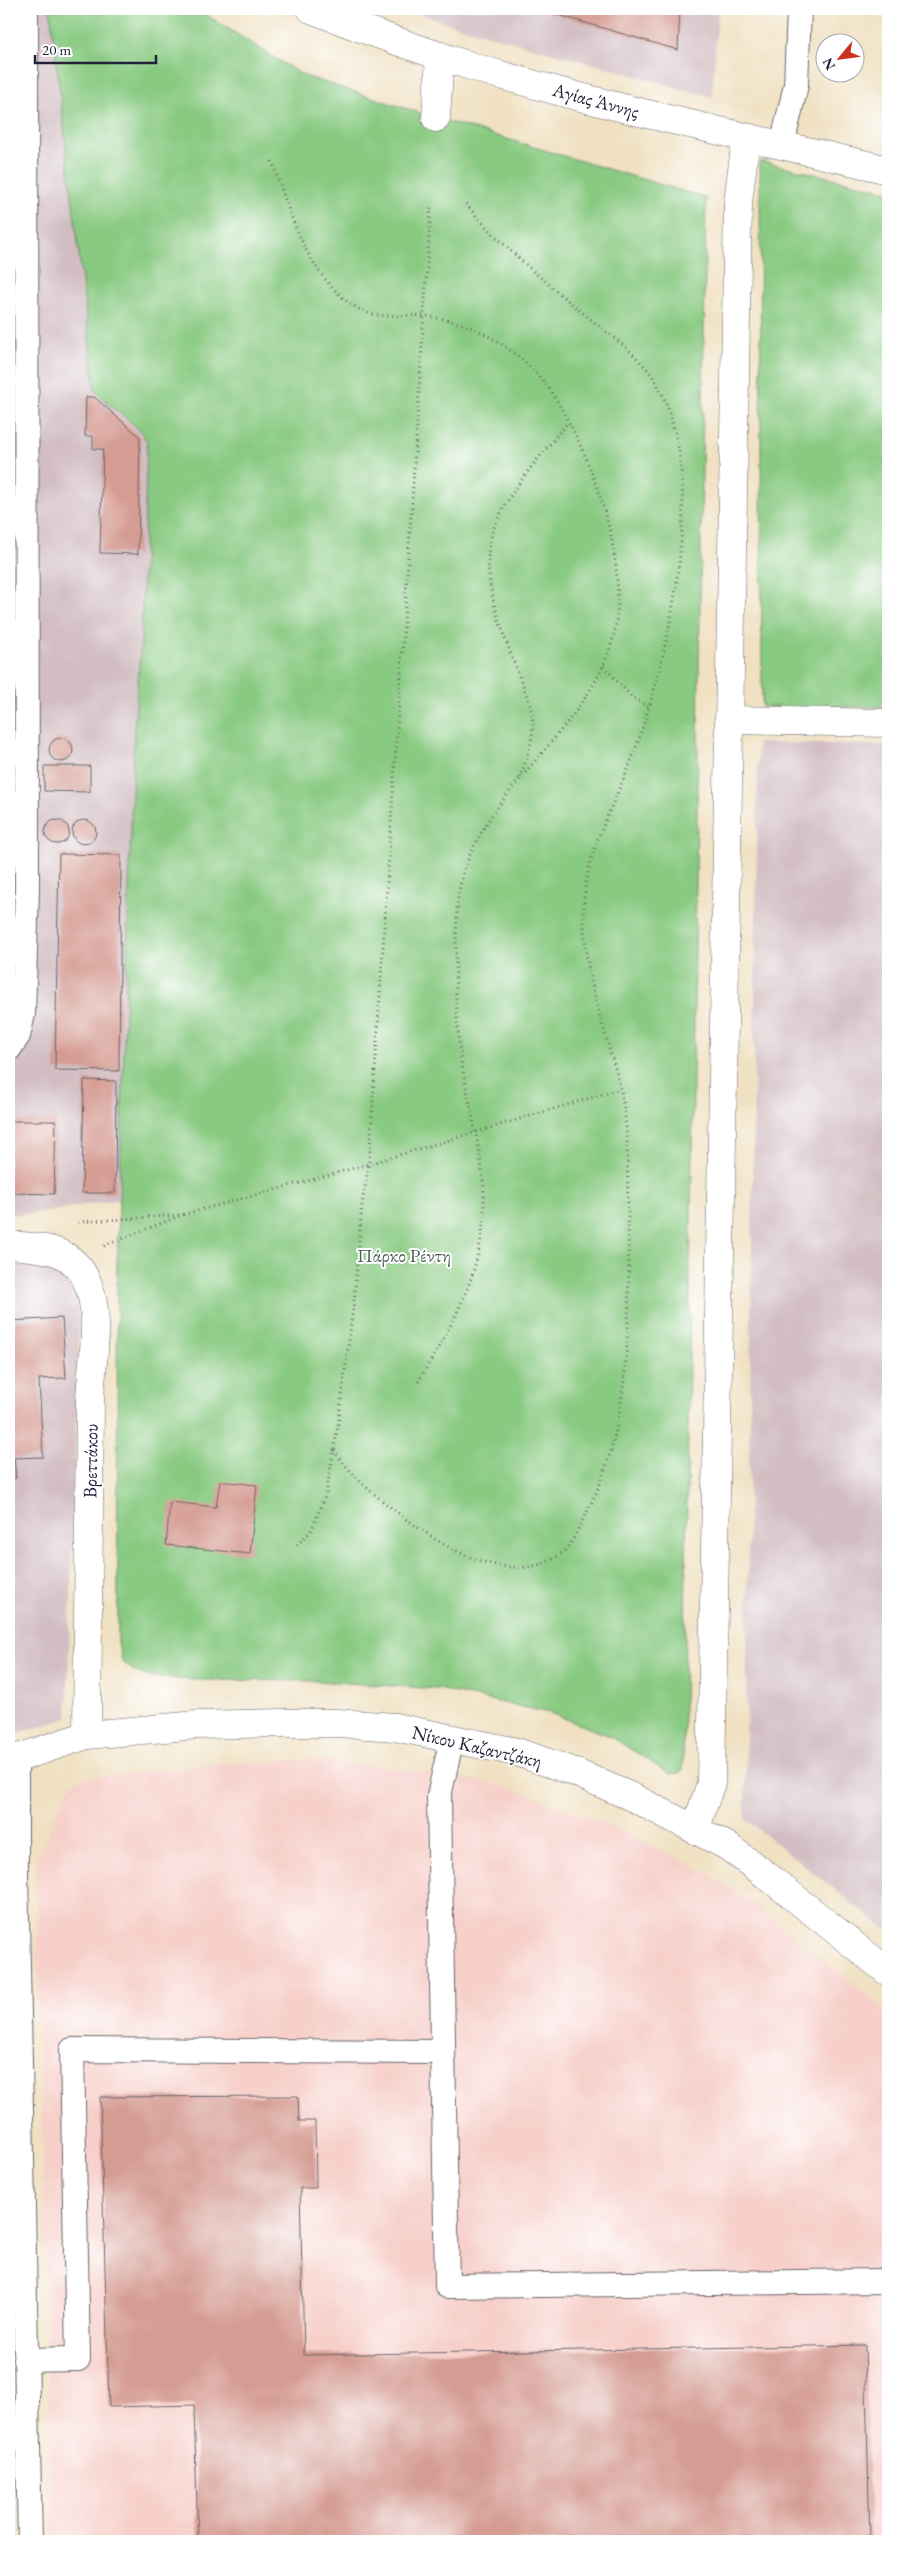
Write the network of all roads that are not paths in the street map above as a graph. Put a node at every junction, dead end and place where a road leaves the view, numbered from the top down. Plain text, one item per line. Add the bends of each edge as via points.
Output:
1 (26, 9) edge
2 (311, 9) edge
3 (800, 9) edge
4 (440, 56) junction
5 (436, 118) dead end
6 (746, 138) junction
7 (782, 145) junction
8 (888, 170) edge
9 (729, 720) junction
10 (888, 723) edge
11 (9, 1048) edge
12 (9, 1246) edge
13 (87, 1734) junction
14 (452, 1738) junction
15 (12, 1760) edge
16 (695, 1830) junction
17 (888, 1972) edge
18 (443, 2052) junction
19 (888, 2281) edge
20 (25, 2360) junction
21 (30, 2541) edge

1 - 11 lane via 27,889 23,1014 18,1036
2 - 4 street, Αγίας Άννης
3 - 7 lane via 796,85
4 - 5 street
4 - 6 street, Αγίας Άννης via 623,108
6 - 7 street, Αγίας Άννης
6 - 9 street via 738,202
7 - 8 street, Αγίας Άννης
9 - 10 street
9 - 16 street via 711,1783
12 - 13 street, Βρεττάκου via 48,1248 65,1255 88,1283 94,1307 90,1380
13 - 14 street, Νίκου Καζαντζάκη via 197,1724 338,1723 395,1727
13 - 15 street, Νίκου Καζαντζάκη
14 - 16 street, Νίκου Καζαντζάκη via 517,1752 572,1771
14 - 18 lane via 439,1796
15 - 20 lane
16 - 17 street, Νίκου Καζαντζάκη via 727,1846 766,1874
18 - 19 lane via 447,2286
18 - 20 lane via 72,2050 78,2359
20 - 21 lane

